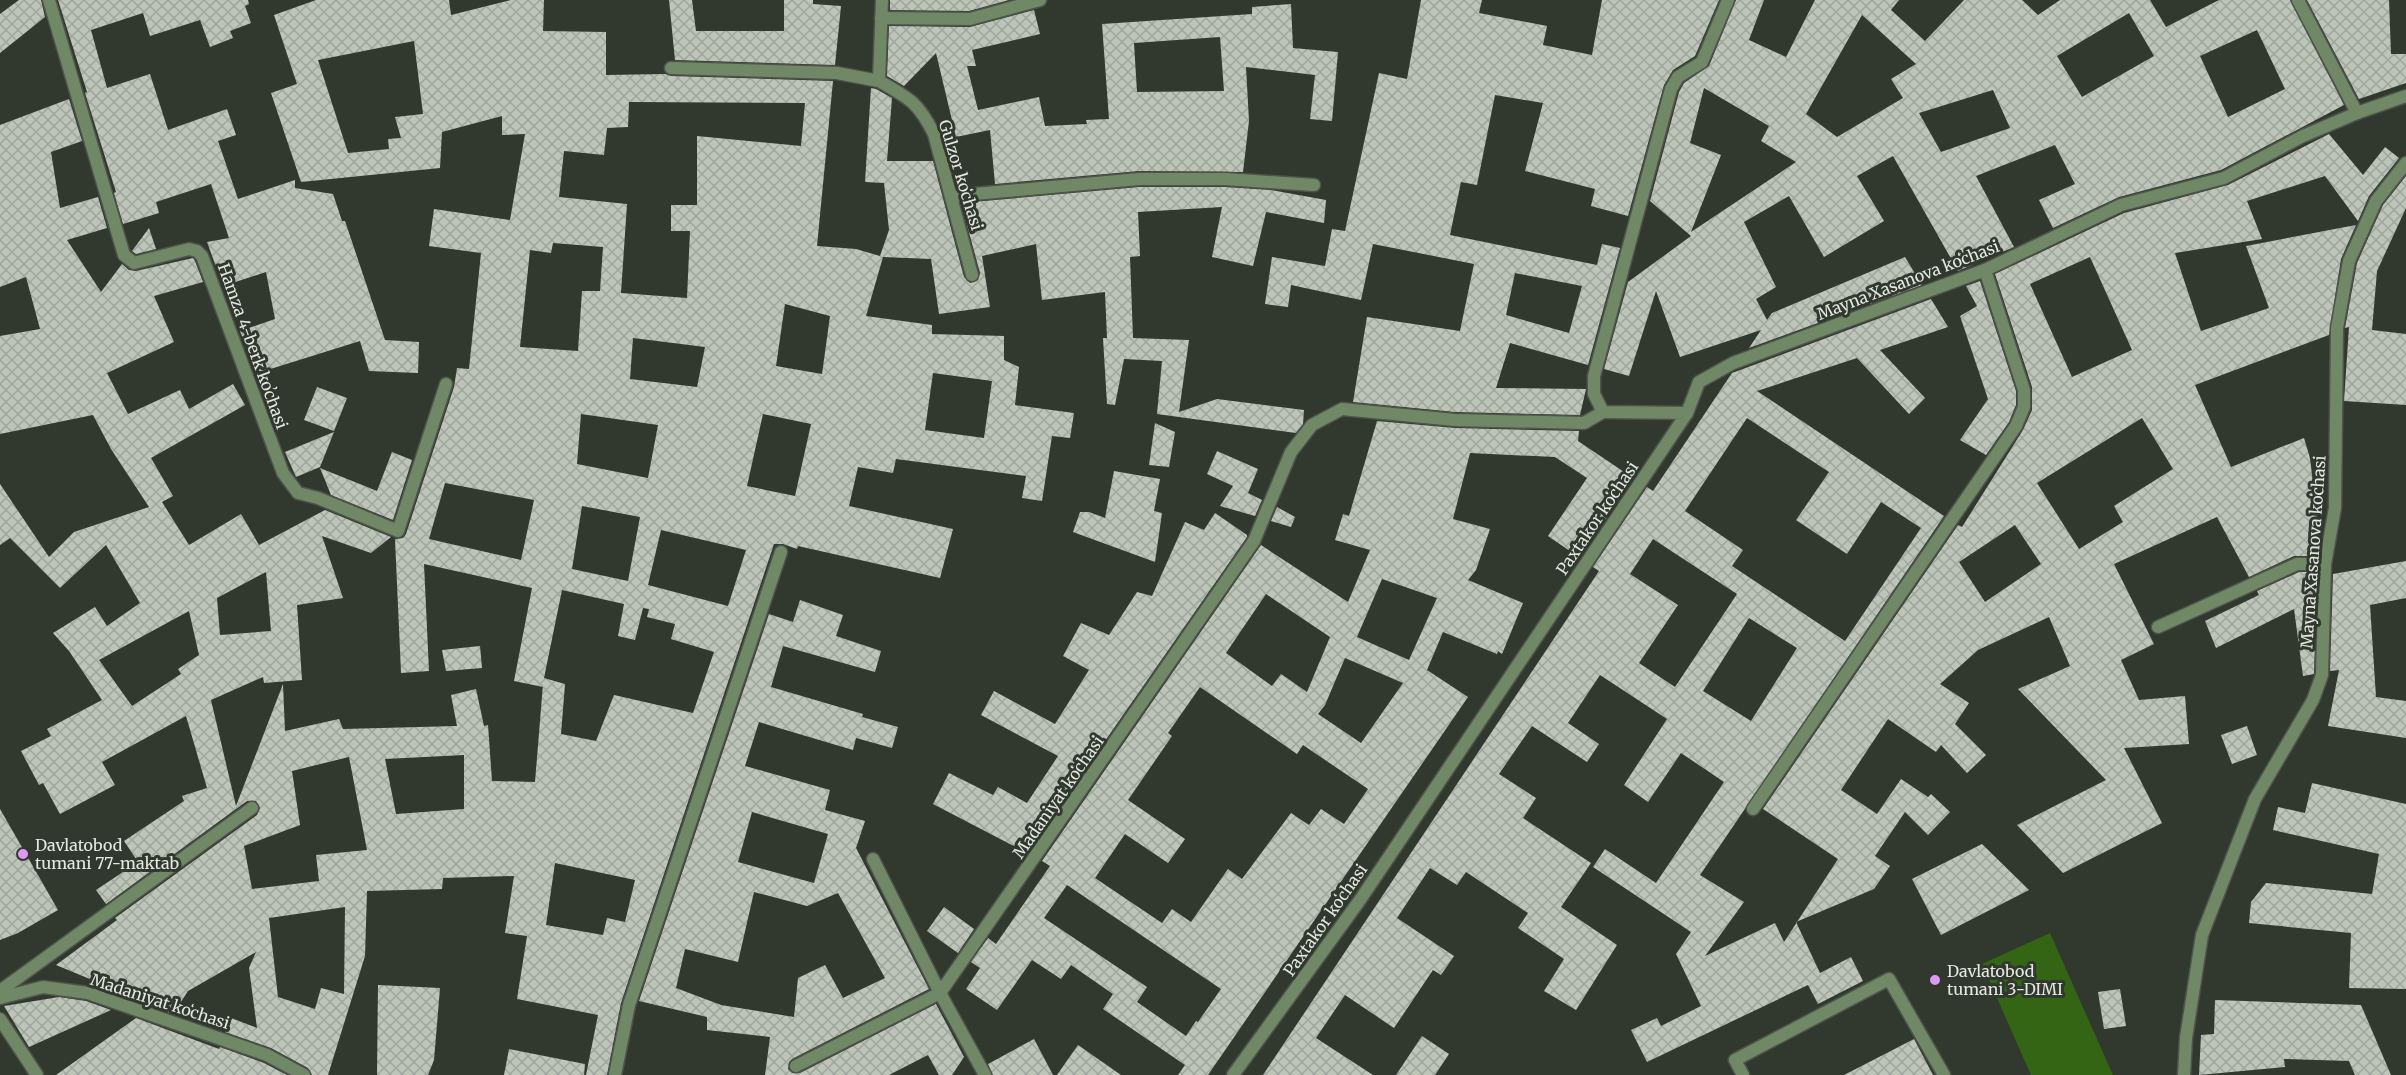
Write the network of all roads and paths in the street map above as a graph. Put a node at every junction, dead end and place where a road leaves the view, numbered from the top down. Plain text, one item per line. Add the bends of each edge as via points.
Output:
1 (49, 0) edge
2 (882, 0) edge
3 (1040, 0) edge
4 (1728, 0) edge
5 (2298, 0) edge
6 (881, 18) junction
7 (671, 68) dead end
8 (879, 81) junction
9 (2406, 96) edge
10 (2357, 113) junction
11 (2406, 163) edge
12 (1314, 185) dead end
13 (952, 196) junction
14 (1985, 270) junction
15 (972, 275) dead end
16 (446, 384) dead end
17 (1602, 412) junction
18 (1687, 413) junction
19 (782, 552) dead end
20 (2325, 564) junction
21 (2158, 627) dead end
22 (252, 808) dead end
23 (1753, 809) dead end
24 (873, 859) dead end
25 (0, 992) edge
26 (940, 993) junction
27 (0, 998) edge
28 (0, 1019) edge
29 (796, 1066) dead end
30 (37, 1075) edge
31 (304, 1075) edge
32 (615, 1075) edge
33 (985, 1075) edge
34 (1233, 1075) edge
35 (1743, 1075) edge
36 (1944, 1075) edge
37 (2184, 1075) edge

1 - 16 street, Hamza 4-berk koʼchasi via 124,255 134,263 189,249 202,256 283,473 298,493 398,531
2 - 6 street
3 - 6 street via 970,19
4 - 17 street via 1701,62 1678,77 1671,89 1594,376 1594,394
5 - 10 street
6 - 8 street
7 - 8 street, Gulzor koʻchasi via 837,73
8 - 13 street, Gulzor koʻchasi via 911,99 924,115 934,134
9 - 10 street, Mayna Xasanova koʻchasi
10 - 14 street, Mayna Xasanova koʻchasi via 2303,136 2224,178 2121,205
11 - 20 street, Mayna Xasanova koʻchasi via 2376,201 2349,261 2337,328 2335,508
12 - 13 street via 1139,179
13 - 15 street, Gulzor koʻchasi
14 - 18 street, Mayna Xasanova koʻchasi via 1733,363 1700,382
14 - 23 street via 2024,390 2024,407 2016,426
17 - 18 street
17 - 26 street, Madaniyat koʻchasi via 1584,423 1455,420 1342,409 1312,425 1291,452 1254,541
18 - 34 street, Paxtakor koʻchasi via 1360,900
19 - 32 street via 629,1005
20 - 21 street via 2297,564
20 - 37 street, Mayna Xasanova koʻchasi via 2322,675 2313,700 2255,799 2202,935
22 - 25 street
24 - 26 street
26 - 29 street
26 - 33 street
27 - 31 street, Madaniyat koʻchasi via 43,987 88,993 267,1055
28 - 30 street
35 - 36 street via 1735,1060 1889,979

